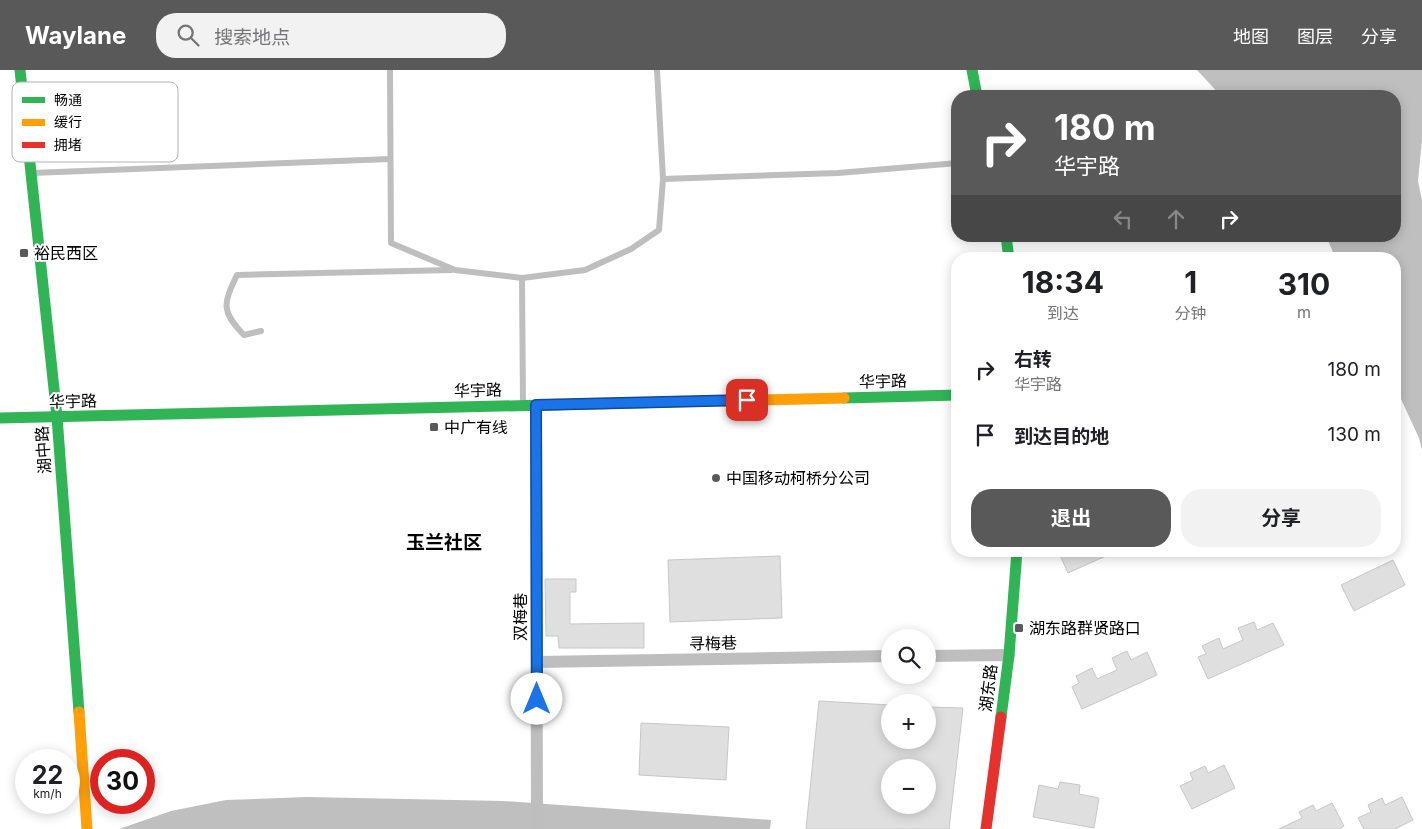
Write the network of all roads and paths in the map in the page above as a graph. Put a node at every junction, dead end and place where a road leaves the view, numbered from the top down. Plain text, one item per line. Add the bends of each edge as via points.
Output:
1 (390, 70) edge
2 (657, 70) edge
3 (972, 70) edge
4 (976, 90) edge
5 (390, 159) junction
6 (30, 162) edge
7 (951, 164) edge
8 (31, 173) junction
9 (662, 179) junction
10 (455, 270) junction
11 (522, 278) junction
12 (261, 331) dead end
13 (951, 396) edge
14 (530, 405) junction
15 (57, 417) junction
16 (0, 418) edge
17 (1016, 557) edge
18 (1008, 654) junction
19 (881, 656) edge
20 (936, 656) edge
21 (536, 662) junction
22 (87, 829) edge
23 (537, 829) edge
24 (986, 829) edge

1 - 5 lane
2 - 9 lane
3 - 4 street
5 - 8 lane
5 - 10 lane via 391,243
6 - 8 street, 湖中路
7 - 9 lane via 838,173
8 - 15 street, 湖中路
9 - 11 lane via 659,230 585,270
10 - 11 lane
10 - 12 lane via 237,275 225,300 228,319 244,335
11 - 14 lane
13 - 14 street, 华宇路
14 - 15 street, 华宇路
14 - 21 street, 双梅巷
15 - 16 street, 华宇路
15 - 22 street, 湖中路
17 - 18 street, 湖东路
18 - 20 street
18 - 24 street, 湖东路
19 - 21 street, 寻梅巷
21 - 23 street, 双梅巷

